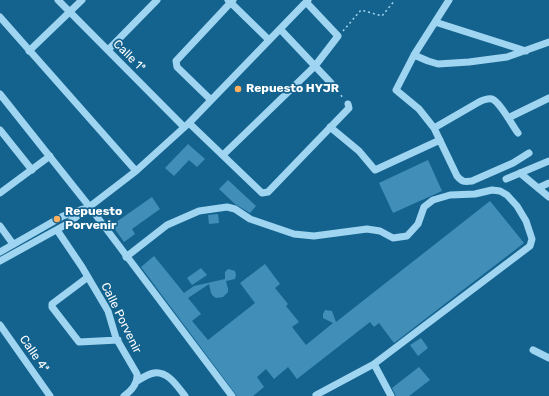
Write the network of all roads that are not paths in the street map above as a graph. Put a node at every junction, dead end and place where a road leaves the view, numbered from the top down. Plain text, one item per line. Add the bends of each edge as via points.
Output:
1 (58, 0) edge
2 (82, 0) edge
3 (157, 0) edge
4 (449, 0) edge
5 (230, 1) edge
6 (307, 1) edge
7 (70, 12) junction
8 (0, 17) edge
9 (435, 22) junction
10 (280, 29) junction
11 (269, 40) junction
12 (549, 42) edge
13 (108, 50) junction
14 (29, 51) junction
15 (526, 51) junction
16 (414, 55) junction
17 (315, 66) junction
18 (331, 83) road end
19 (0, 94) edge
20 (549, 98) edge
21 (211, 100) junction
22 (348, 104) road end
23 (508, 118) junction
24 (186, 125) junction
25 (330, 127) junction
26 (434, 128) junction
27 (0, 130) edge
28 (518, 133) dead end
29 (440, 140) junction
30 (530, 153) dead end
31 (50, 156) junction
32 (223, 156) junction
33 (549, 161) edge
34 (32, 170) junction
35 (136, 171) junction
36 (520, 173) junction
37 (506, 179) dead end
38 (549, 183) edge
39 (538, 188) junction
40 (0, 194) edge
41 (549, 198) edge
42 (89, 206) junction
43 (0, 226) edge
44 (57, 230) junction
45 (13, 244) junction
46 (0, 252) edge
47 (126, 257) junction
48 (0, 261) edge
49 (88, 277) junction
50 (0, 325) edge
51 (118, 340) junction
52 (533, 350) dead end
53 (549, 358) edge
54 (374, 364) junction
55 (137, 381) junction
56 (316, 394) dead end
57 (50, 396) edge
58 (124, 396) edge
59 (185, 396) edge
60 (232, 396) edge
61 (391, 396) edge

1 - 7 street, Calle 1ª
2 - 7 street
3 - 13 street
4 - 9 street
5 - 11 street
5 - 21 street via 176,61 177,67
6 - 10 street
6 - 17 street via 338,36
7 - 13 street, Calle 1ª
7 - 14 street
8 - 14 street
9 - 15 street
9 - 16 street
10 - 11 street
10 - 17 street
11 - 21 street
12 - 15 street
13 - 24 street, Calle 1ª
14 - 35 street
15 - 16 street via 507,57 448,64 428,61
16 - 26 street via 396,90 419,109
17 - 18 street
17 - 32 street
19 - 31 street
20 - 23 street
21 - 24 street
22 - 25 street via 349,108
23 - 26 street via 497,103 485,99
23 - 28 street
24 - 32 street, Calle 1ª
24 - 35 street
25 - 29 street via 375,170
25 - 32 street, Calle 1ª via 265,193
26 - 29 street
27 - 34 street
29 - 30 street via 457,176 465,182 513,163
31 - 34 street
31 - 42 street
33 - 36 street
34 - 40 street
35 - 42 street
36 - 37 street
36 - 39 street
38 - 39 street
39 - 41 street
42 - 44 street
42 - 45 street via 63,216
42 - 47 street
43 - 45 street
44 - 48 street
44 - 49 street, Calle Porvenir
45 - 46 street
47 - 54 street via 167,225 199,211 227,207 250,219 294,234 314,236 367,229 380,231 393,238 406,236 418,224 424,208 432,200 492,190 507,195 526,221 532,238 530,246
47 - 60 street
49 - 51 street, Calle Porvenir via 108,311
49 - 51 street via 52,304 52,307 79,342
50 - 57 street, Calle 4ª
51 - 55 street, Calle Porvenir via 136,374
52 - 53 street
54 - 56 street
54 - 61 street
55 - 58 street
55 - 59 street via 153,373 164,373

